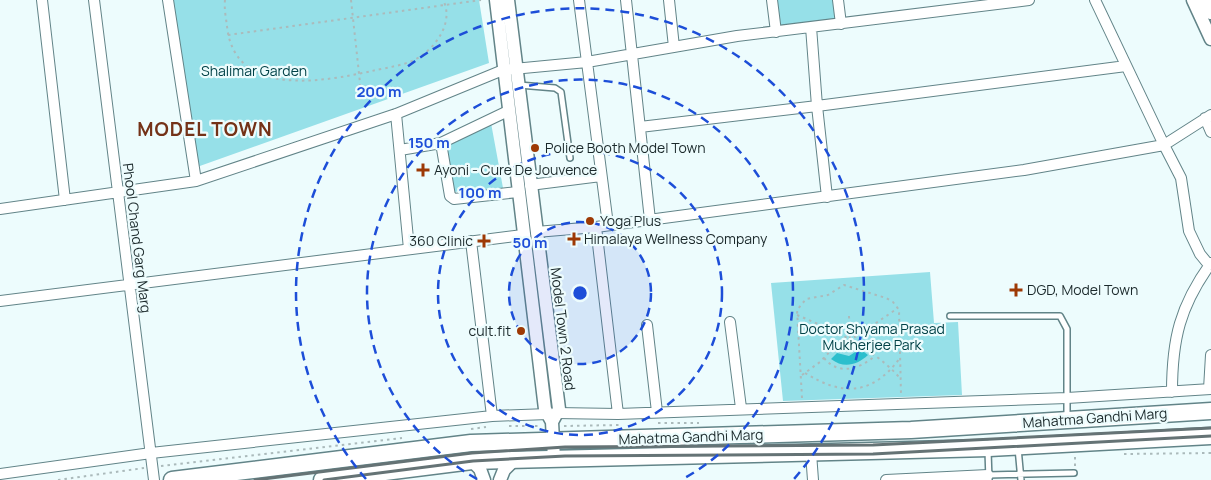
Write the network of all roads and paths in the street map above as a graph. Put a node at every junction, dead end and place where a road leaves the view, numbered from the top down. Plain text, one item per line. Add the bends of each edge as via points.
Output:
1 (42, 0) edge
2 (94, 0) edge
3 (168, 0) edge
4 (225, 0) edge
5 (351, 0) edge
6 (443, 0) edge
7 (481, 0) edge
8 (496, 0) edge
9 (508, 0) edge
10 (579, 0) edge
11 (626, 0) edge
12 (669, 0) edge
13 (772, 0) edge
14 (838, 0) edge
15 (1030, 0) edge
16 (1095, 0) edge
17 (1193, 0) edge
18 (1205, 0) edge
19 (445, 5) junction
20 (1211, 12) edge
21 (353, 18) junction
22 (841, 24) junction
23 (811, 27) junction
24 (776, 32) junction
25 (228, 35) junction
26 (1211, 38) edge
27 (674, 48) junction
28 (632, 54) junction
29 (587, 62) junction
30 (1126, 66) junction
31 (510, 69) junction
32 (359, 73) junction
33 (518, 85) junction
34 (362, 101) dead end
35 (817, 106) junction
36 (508, 111) junction
37 (396, 114) junction
38 (1208, 117) edge
39 (640, 127) junction
40 (1211, 132) edge
41 (441, 143) junction
42 (1164, 145) junction
43 (400, 150) junction
44 (570, 158) dead end
45 (601, 176) junction
46 (196, 181) junction
47 (530, 185) junction
48 (518, 192) junction
49 (118, 193) junction
50 (827, 196) junction
51 (65, 200) junction
52 (0, 209) edge
53 (650, 220) junction
54 (608, 225) junction
55 (596, 227) junction
56 (529, 234) junction
57 (471, 242) junction
58 (409, 249) junction
59 (1210, 264) edge
60 (129, 284) junction
61 (0, 301) edge
62 (898, 308) junction
63 (797, 315) junction
64 (848, 316) dead end
65 (950, 316) dead end
66 (730, 322) dead end
67 (647, 325) dead end
68 (850, 339) junction
69 (1211, 355) edge
70 (875, 356) junction
71 (824, 358) junction
72 (900, 358) junction
73 (892, 369) junction
74 (803, 374) junction
75 (900, 379) junction
76 (1210, 389) edge
77 (1172, 392) junction
78 (1067, 398) junction
79 (901, 403) junction
80 (802, 407) junction
81 (741, 408) junction
82 (1211, 411) edge
83 (657, 412) junction
84 (618, 414) junction
85 (492, 416) junction
86 (1067, 420) junction
87 (552, 423) junction
88 (505, 426) dead end
89 (488, 427) dead end
90 (465, 430) dead end
91 (1211, 436) edge
92 (406, 437) dead end
93 (1018, 446) junction
94 (989, 448) junction
95 (151, 453) junction
96 (811, 453) junction
97 (1211, 453) edge
98 (1121, 454) dead end
99 (1075, 455) dead end
100 (554, 459) junction
101 (472, 461) junction
102 (514, 461) junction
103 (152, 467) junction
104 (1073, 473) junction
105 (0, 474) edge
106 (1049, 474) junction
107 (988, 477) edge
108 (1021, 477) edge
109 (58, 480) edge
110 (154, 480) edge
111 (172, 480) edge
112 (322, 480) edge
113 (484, 480) edge
114 (500, 480) edge
115 (813, 480) edge
116 (886, 480) edge
117 (1050, 480) edge
118 (1072, 480) edge

1 - 51 street
2 - 49 street, Phool Chand Garg Marg
3 - 46 street
4 - 25 path
5 - 21 path
6 - 19 path
7 - 19 path
8 - 31 street, Model Town 2 Road
9 - 31 street, Model Town 2 Road
10 - 29 street
11 - 28 street
12 - 27 street
13 - 24 street
14 - 22 street
15 - 22 street
16 - 30 street
17 - 26 street
18 - 20 street
19 - 21 path
19 - 32 path via 446,24 438,40 424,55
21 - 25 path
21 - 32 path
22 - 23 street
23 - 24 street
23 - 35 street
24 - 27 street
25 - 32 path via 240,61 266,77 302,80
27 - 28 street
28 - 29 street
28 - 39 street
29 - 31 street
29 - 45 street
30 - 35 street
30 - 42 street
31 - 33 street, Model Town 2 Road
31 - 36 street, Model Town 2 Road
31 - 37 street
32 - 34 path
33 - 44 lane via 555,88 561,92
33 - 47 street, Model Town 2 Road
35 - 39 street
35 - 50 street
36 - 41 street
36 - 48 street, Model Town 2 Road
37 - 43 street
37 - 46 street
38 - 40 street
38 - 42 street
39 - 53 street
41 - 43 street
41 - 48 street via 450,196 454,200
42 - 50 street via 1024,170
42 - 59 street via 1182,178 1189,231 1200,254
43 - 58 street
45 - 47 street
45 - 54 street
46 - 49 street
47 - 56 street, Model Town 2 Road
48 - 56 street, Model Town 2 Road
49 - 51 street
49 - 60 street, Phool Chand Garg Marg
50 - 53 street
51 - 52 street
53 - 54 street
54 - 55 street
55 - 56 street
55 - 84 street
56 - 57 street
56 - 87 street, Model Town 2 Road
57 - 58 street
57 - 85 street
58 - 60 street
59 - 77 street via 1179,323 1174,341
60 - 61 street
60 - 95 street, Phool Chand Garg Marg
62 - 63 path via 886,298 844,285 828,295 806,299
62 - 68 path
62 - 72 path
63 - 68 path
63 - 74 path
64 - 68 path
65 - 78 lane via 1060,316 1067,328
66 - 81 street
67 - 83 street
68 - 70 path
68 - 71 path via 835,346
69 - 76 street
70 - 71 path via 855,369 845,370 835,368
70 - 73 path
71 - 74 path
72 - 73 path
72 - 75 path
73 - 74 path via 871,384 854,389 834,388
73 - 75 path
74 - 80 path
75 - 79 path
76 - 77 street
77 - 78 street
78 - 79 street
78 - 86 lane
79 - 80 street
80 - 81 street
81 - 83 street
82 - 86 main road, Mahatma Gandhi Marg
83 - 84 street
84 - 87 street
85 - 87 street
85 - 95 street
86 - 87 main road, Mahatma Gandhi Marg via 911,430
87 - 88 path
87 - 100 street, Model Town 2 Road
87 - 111 main road, Mahatma Gandhi Marg via 471,443
89 - 90 path
91 - 93 main road, Mahatma Gandhi Marg
92 - 103 path
93 - 94 main road, Mahatma Gandhi Marg
93 - 108 lane
94 - 96 main road, Mahatma Gandhi Marg
94 - 107 lane
95 - 103 street, Phool Chand Garg Marg
95 - 105 street
96 - 100 main road, Mahatma Gandhi Marg
96 - 115 street
97 - 98 path
99 - 104 path
100 - 102 main road, Mahatma Gandhi Marg
101 - 102 main road, Mahatma Gandhi Marg
101 - 112 main road, Mahatma Gandhi Marg
101 - 113 street
102 - 114 street via 504,470
103 - 109 path
103 - 110 street, Phool Chand Garg Marg
104 - 106 lane
104 - 118 lane
106 - 108 lane
106 - 117 lane
107 - 108 lane
107 - 116 street

